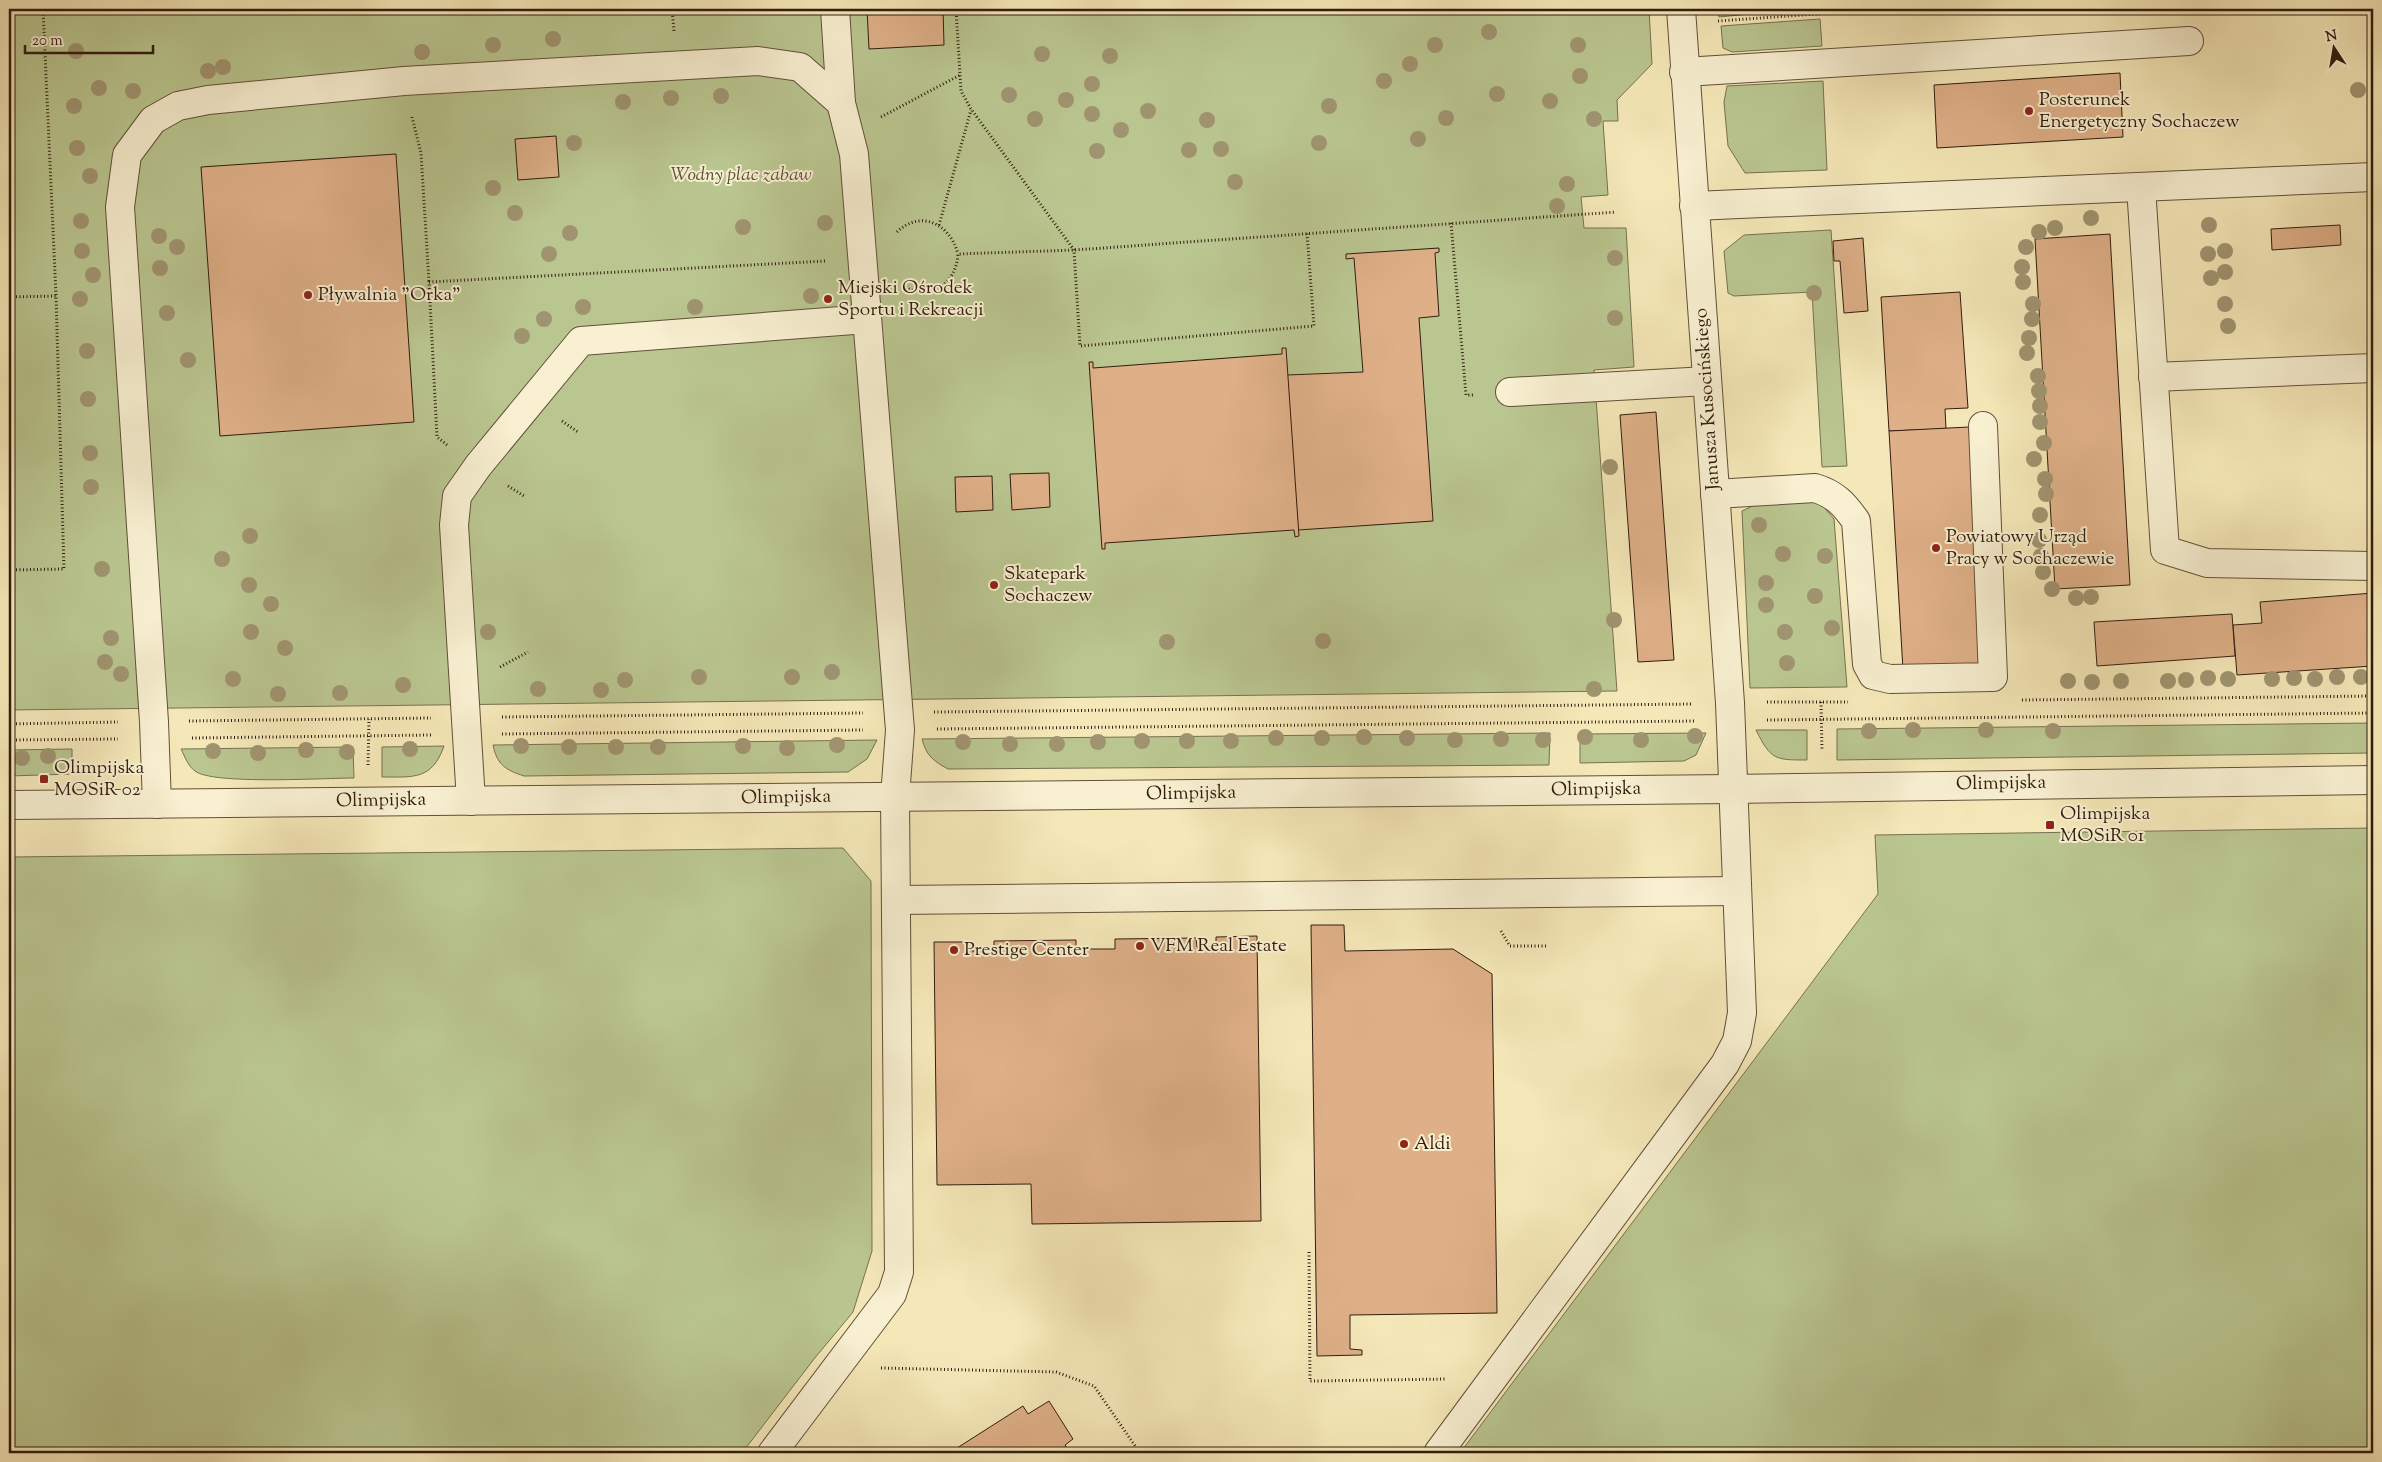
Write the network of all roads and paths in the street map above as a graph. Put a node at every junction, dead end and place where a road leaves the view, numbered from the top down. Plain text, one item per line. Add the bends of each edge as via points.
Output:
1 (43, 9) edge
2 (835, 9) edge
3 (956, 9) edge
4 (1680, 9) edge
5 (1830, 13) dead end
6 (1713, 22) dead end
7 (2189, 41) dead end
8 (1684, 72) junction
9 (960, 75) junction
10 (404, 81) junction
11 (971, 109) junction
12 (844, 115) junction
13 (2373, 177) edge
14 (2140, 187) junction
15 (1694, 206) junction
16 (1616, 212) dead end
17 (1451, 223) junction
18 (939, 224) junction
19 (1307, 233) junction
20 (1074, 250) junction
21 (958, 254) junction
22 (874, 258) junction
23 (429, 282) junction
24 (56, 296) junction
25 (9, 297) edge
26 (867, 319) junction
27 (2373, 368) edge
28 (2154, 377) junction
29 (1707, 381) junction
30 (1510, 392) joint
31 (1983, 426) dead end
32 (478, 466) junction
33 (1715, 494) junction
34 (2373, 566) edge
35 (9, 570) edge
36 (2373, 696) edge
37 (2019, 700) dead end
38 (1852, 702) dead end
39 (1730, 712) junction
40 (2373, 713) edge
41 (899, 721) junction
42 (9, 724) edge
43 (466, 726) junction
44 (154, 730) junction
45 (9, 740) edge
46 (2373, 780) edge
47 (1732, 788) junction
48 (895, 796) junction
49 (471, 801) junction
50 (157, 804) junction
51 (9, 805) edge
52 (1736, 891) junction
53 (896, 900) junction
54 (1308, 1252) dead end
55 (873, 1368) dead end
56 (1493, 1378) junction
57 (772, 1453) edge
58 (1140, 1453) edge
59 (1438, 1453) edge

1 - 24 path
2 - 12 street
3 - 9 path
4 - 8 street, Janusza Kusocińskiego
5 - 6 path
7 - 8 street
8 - 15 street, Janusza Kusocińskiego
9 - 11 path via 961,91
9 - 12 path via 878,119
10 - 12 street via 758,60 800,67
10 - 23 path via 421,153
10 - 44 street via 208,100 178,106 153,120 127,155 120,207
11 - 18 path
11 - 20 path
12 - 22 street
13 - 14 street
14 - 15 street
14 - 28 street
15 - 29 street, Janusza Kusocińskiego
16 - 17 path
17 - 19 path
17 - 30 path via 1466,395
18 - 21 path via 955,242
18 - 22 path via 927,221 903,226
19 - 20 path
19 - 20 path via 1314,326 1080,346
20 - 21 path
21 - 22 path via 957,266 945,284 924,292 902,286 888,268
22 - 23 path
22 - 26 street
23 - 32 path via 437,438
24 - 25 path
24 - 35 path via 64,569
26 - 32 street via 581,341
26 - 41 street
27 - 28 street
28 - 34 street via 2165,550 2207,563
29 - 30 street
29 - 33 street, Janusza Kusocińskiego
31 - 33 street via 1993,677 1890,679 1873,675 1867,664 1856,521 1844,503 1830,492 1815,488
32 - 43 street via 457,496 454,525
33 - 39 street, Janusza Kusocińskiego
36 - 37 path
38 - 39 path
39 - 40 path
39 - 41 path
39 - 41 path
39 - 47 street, Janusza Kusocińskiego
41 - 43 path
41 - 43 path
41 - 48 street
42 - 44 path
43 - 44 path
43 - 44 path
43 - 49 street
44 - 45 path
44 - 50 street
46 - 47 street, Olimpijska
47 - 48 street, Olimpijska
47 - 52 street, Janusza Kusocińskiego
48 - 49 street, Olimpijska
48 - 53 street
49 - 50 street, Olimpijska
50 - 51 street, Olimpijska
52 - 53 street
52 - 56 street, Janusza Kusocińskiego via 1742,1013 1737,1041 1725,1064
53 - 57 street via 899,1272 892,1294
54 - 56 path via 1310,1381
55 - 58 path via 1056,1372 1094,1386
56 - 59 street, Janusza Kusocińskiego

